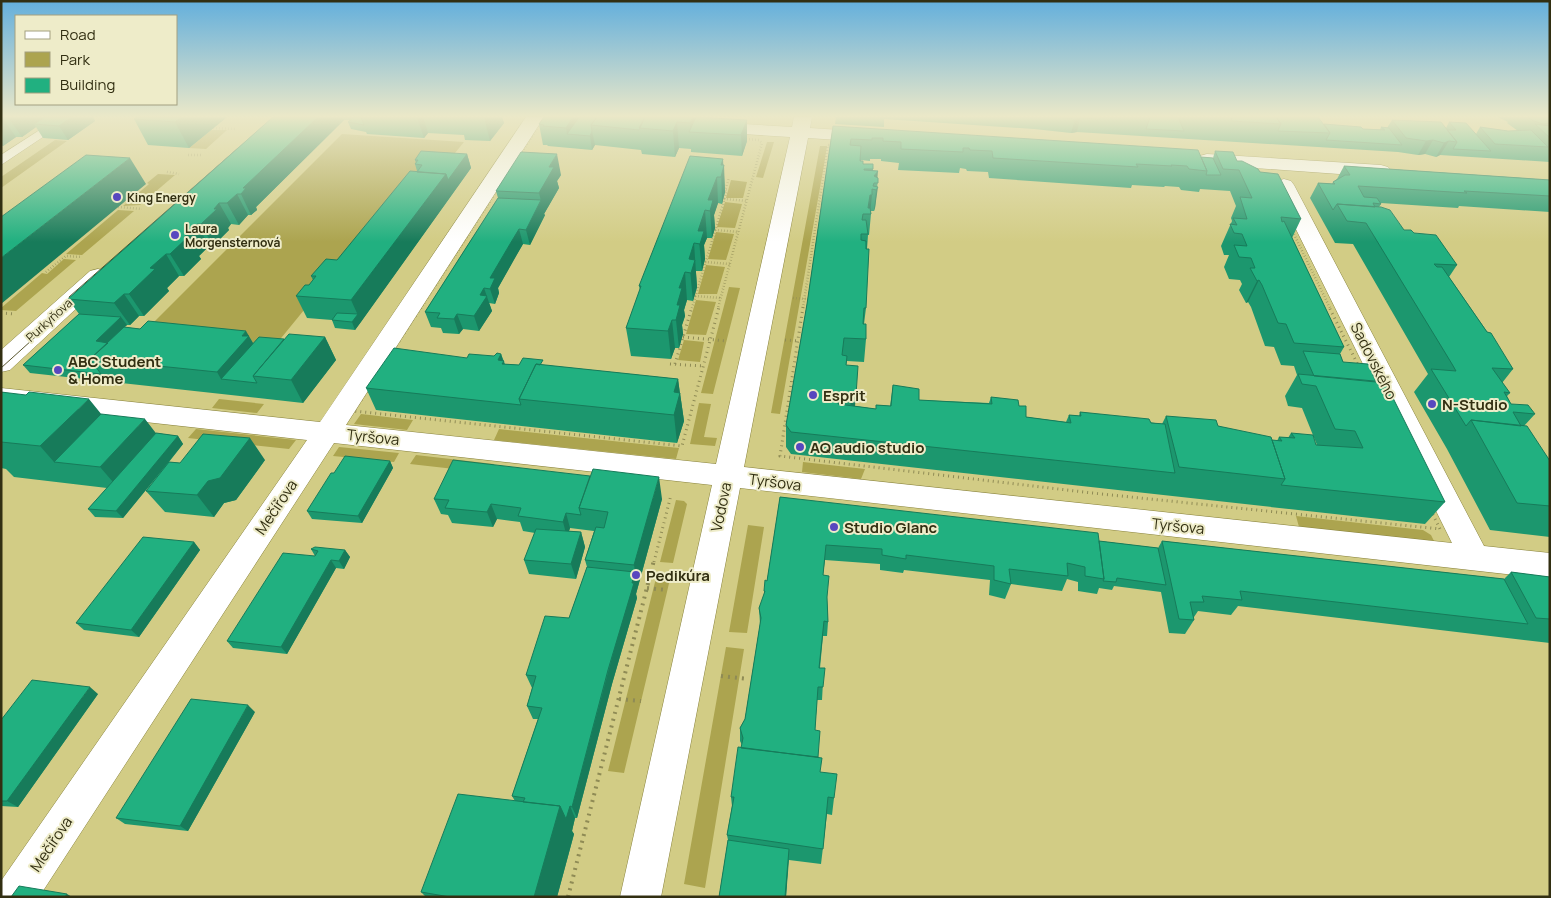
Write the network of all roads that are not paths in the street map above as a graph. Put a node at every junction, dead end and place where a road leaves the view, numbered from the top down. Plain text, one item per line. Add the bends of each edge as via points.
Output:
1 (512, 159) edge
2 (794, 159) edge
3 (1193, 159) edge
4 (1273, 164) junction
5 (1402, 172) edge
6 (112, 262) edge
7 (1, 364) edge
8 (1, 397) edge
9 (327, 432) junction
10 (727, 475) junction
11 (1475, 558) junction
12 (1550, 566) edge
13 (15, 897) edge
14 (640, 897) edge

1 - 9 street, Mečířova
2 - 10 street, Vodova
3 - 4 street
4 - 5 street
4 - 11 street, Sadovského
6 - 7 street, Purkyňova
8 - 9 street, Tyršova
9 - 10 street, Tyršova
9 - 13 street, Mečířova
10 - 11 street, Tyršova
10 - 14 street, Vodova
11 - 12 street, Tyršova

